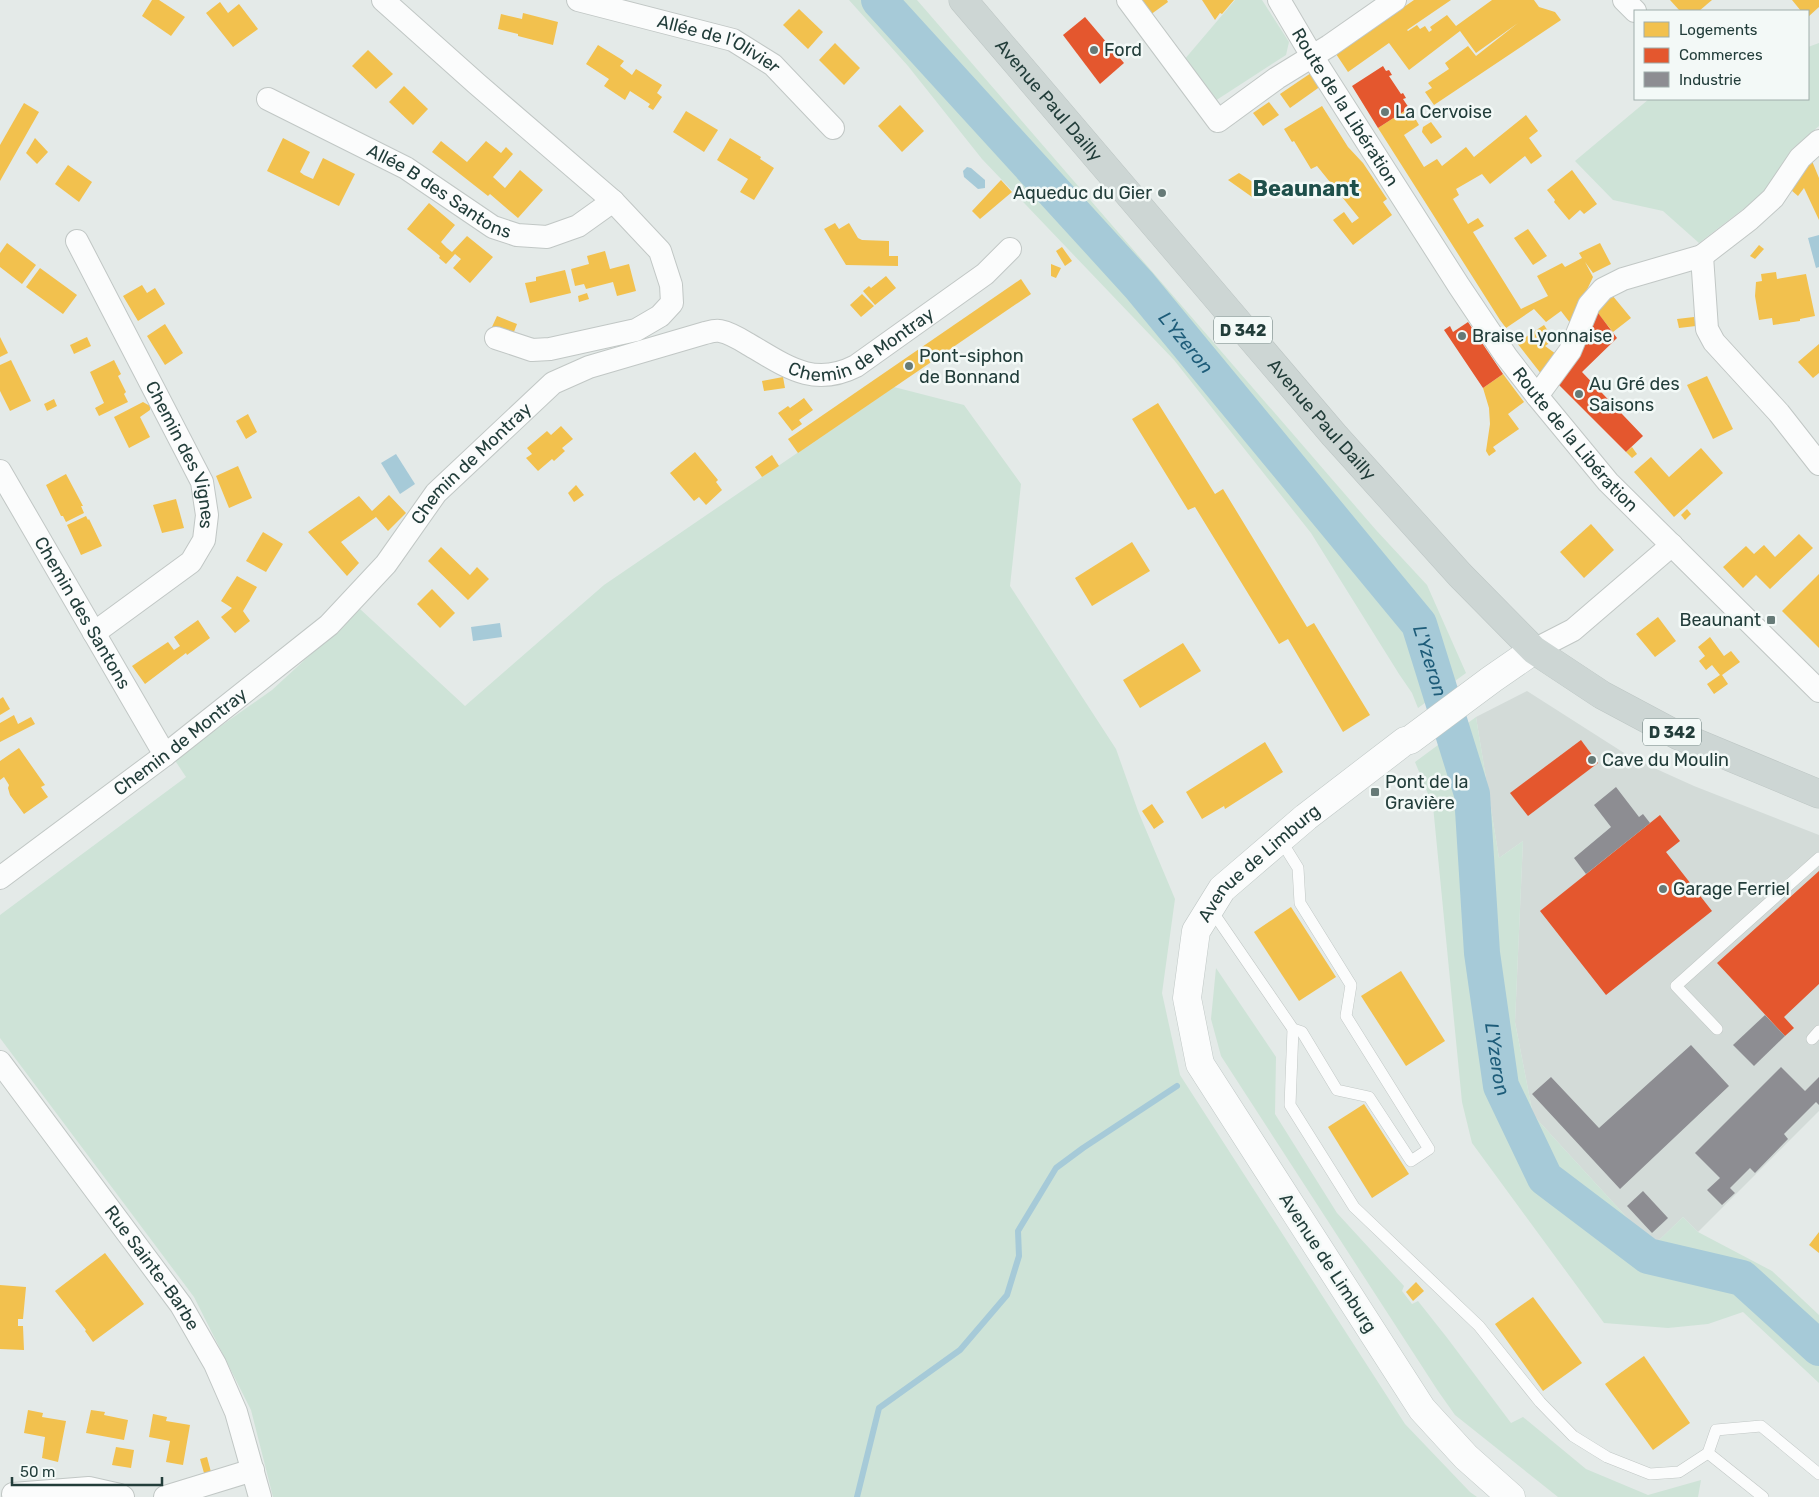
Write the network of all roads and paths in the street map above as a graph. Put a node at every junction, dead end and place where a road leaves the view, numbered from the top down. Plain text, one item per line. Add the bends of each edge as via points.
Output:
1 (383, 0) edge
2 (578, 0) edge
3 (963, 0) edge
4 (1128, 0) edge
5 (1279, 0) edge
6 (1395, 0) edge
7 (1624, 0) edge
8 (1634, 10) edge
9 (1312, 56) junction
10 (268, 99) dead end
11 (833, 128) dead end
12 (1819, 140) edge
13 (613, 201) junction
14 (77, 241) dead end
15 (1010, 249) dead end
16 (1702, 256) junction
17 (496, 338) dead end
18 (1537, 396) junction
19 (1819, 464) edge
20 (0, 471) edge
21 (1672, 545) junction
22 (94, 633) junction
23 (1534, 650) junction
24 (1819, 692) edge
25 (165, 755) junction
26 (1819, 794) edge
27 (1280, 840) junction
28 (1819, 858) edge
29 (0, 878) edge
30 (1210, 908) junction
31 (1293, 1029) junction
32 (1717, 1029) dead end
33 (0, 1062) edge
34 (1708, 1453) junction
35 (253, 1470) junction
36 (1819, 1474) edge
37 (13, 1494) dead end
38 (122, 1497) edge
39 (165, 1497) edge
40 (260, 1497) edge
41 (1512, 1497) edge
42 (1763, 1497) edge

1 - 13 street
2 - 11 street, Allée de l’Olivier via 733,40 773,66
3 - 23 main road, Avenue Paul Dailly / D 342 via 1323,422 1460,575
4 - 9 street via 1218,121
5 - 9 street, Route de la Libération
6 - 9 street
7 - 8 street
9 - 18 street, Route de la Libération via 1495,341
10 - 13 street, Allée B des Santons via 406,168 493,227 517,235 547,237 578,226
12 - 16 street via 1800,158 1773,198
13 - 17 street via 660,251 671,285 672,303 660,316 636,330 550,349 532,350
14 - 22 street, Chemin des Vignes via 202,482 207,515 204,540 191,562
15 - 25 street, Chemin de Montray via 985,274 843,372 813,376 783,365 734,336 719,331 589,367 553,383 436,493 386,564 328,625
16 - 18 street via 1623,279 1603,289 1589,305 1570,351
16 - 19 street via 1707,329 1714,342 1779,413
18 - 21 street, Route de la Libération via 1608,482
20 - 22 street, Chemin des Santons
21 - 23 street, Avenue de Limburg via 1573,630
21 - 24 street, Route de la Libération
22 - 25 street, Chemin des Santons
23 - 26 main road, D 342 via 1602,695 1677,735
23 - 27 street, Avenue de Limburg via 1405,741
25 - 29 street, Chemin de Montray
27 - 30 street, Avenue de Limburg via 1222,889
27 - 31 lane via 1298,868 1300,904 1351,985 1346,1016 1429,1149 1412,1161 1370,1097 1338,1090 1302,1032
28 - 32 lane via 1676,986
30 - 31 lane
30 - 41 street, Avenue de Limburg via 1196,931 1187,998 1200,1064 1422,1409 1466,1456
31 - 34 lane via 1290,1105 1354,1207 1479,1326 1540,1402 1573,1436 1607,1457 1650,1474 1679,1472
33 - 35 street, Rue Sainte-Barbe via 181,1305 215,1364 233,1404
34 - 36 lane via 1716,1430 1761,1426
34 - 42 lane
35 - 39 street
35 - 40 street, Rue Sainte-Barbe
37 - 38 street via 88,1488

